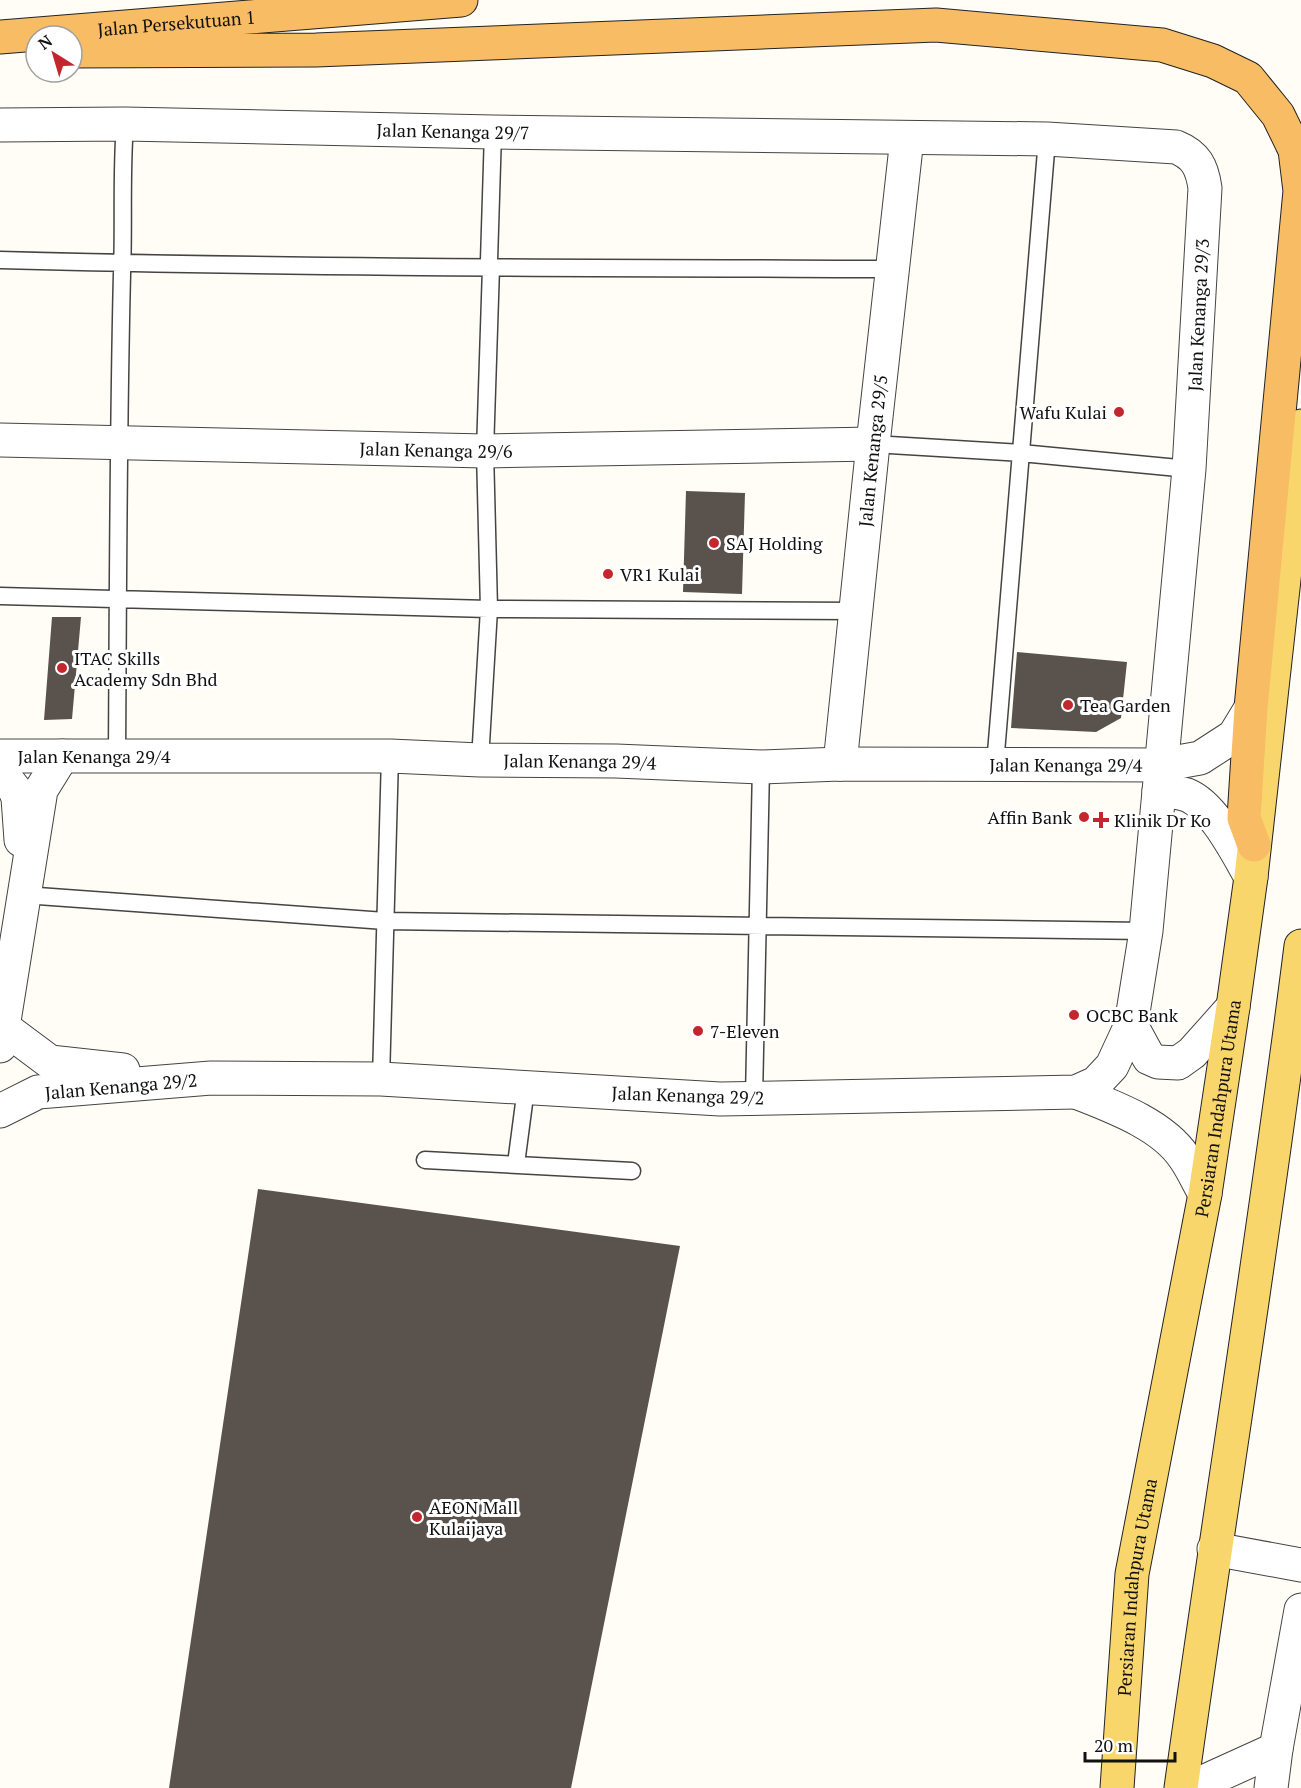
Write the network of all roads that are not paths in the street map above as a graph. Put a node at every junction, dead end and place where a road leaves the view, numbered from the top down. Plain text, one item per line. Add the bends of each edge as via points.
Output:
1 (461, 0) edge
2 (0, 37) edge
3 (0, 51) edge
4 (24, 51) edge
5 (84, 51) edge
6 (125, 124) junction
7 (0, 125) edge
8 (493, 132) junction
9 (907, 138) junction
10 (1047, 139) junction
11 (0, 260) edge
12 (123, 263) junction
13 (491, 267) junction
14 (892, 269) junction
15 (1301, 426) edge
16 (0, 440) edge
17 (119, 442) junction
18 (873, 444) junction
19 (485, 451) junction
20 (1021, 453) junction
21 (1189, 469) junction
22 (0, 596) edge
23 (118, 600) junction
24 (489, 609) junction
25 (856, 611) junction
26 (1251, 708) junction
27 (0, 756) edge
28 (62, 756) junction
29 (390, 756) junction
30 (117, 757) junction
31 (480, 760) junction
32 (840, 764) junction
33 (995, 765) junction
34 (761, 767) junction
35 (0, 771) edge
36 (1160, 778) junction
37 (1254, 845) junction
38 (1251, 877) junction
39 (24, 895) junction
40 (385, 921) junction
41 (758, 925) junction
42 (1146, 932) junction
43 (1301, 946) edge
44 (1233, 1007) junction
45 (1131, 1025) junction
46 (2, 1036) edge
47 (211, 1078) junction
48 (381, 1079) junction
49 (526, 1088) junction
50 (1076, 1092) junction
51 (754, 1098) junction
52 (0, 1111) edge
53 (425, 1160) dead end
54 (516, 1164) junction
55 (632, 1171) dead end
56 (1204, 1194) junction
57 (1214, 1549) junction
58 (1301, 1565) edge
59 (1300, 1615) edge
60 (1276, 1749) junction
61 (1117, 1788) edge
62 (1181, 1788) edge
63 (1190, 1788) edge
64 (1271, 1788) edge

1 - 2 highway, Jalan Persekutuan 1
3 - 4 highway
5 - 26 highway via 315,50 936,25 1162,45 1213,61 1248,78 1278,115 1295,150 1300,191
6 - 7 street, Jalan Kenanga 29/7
6 - 8 street, Jalan Kenanga 29/7
6 - 12 lane
8 - 9 street, Jalan Kenanga 29/7
8 - 13 lane
9 - 10 street, Jalan Kenanga 29/3
9 - 14 street, Jalan Kenanga 29/5
10 - 20 lane
10 - 21 street, Jalan Kenanga 29/3 via 1176,147 1197,161 1203,174
11 - 12 lane
12 - 13 lane
12 - 17 lane
13 - 14 lane
13 - 19 lane
14 - 18 street, Jalan Kenanga 29/5
15 - 37 main road, Persiaran Indahpura Utama
16 - 17 street, Jalan Kenanga 29/6
17 - 19 street, Jalan Kenanga 29/6
17 - 23 lane
18 - 19 street, Jalan Kenanga 29/6
18 - 20 lane
18 - 25 street, Jalan Kenanga 29/5
19 - 24 lane
20 - 21 lane
20 - 33 lane
21 - 36 street, Jalan Kenanga 29/3
22 - 23 lane
23 - 24 lane
23 - 30 lane
24 - 25 lane
24 - 31 lane
25 - 32 street, Jalan Kenanga 29/5
26 - 36 street via 1234,736
26 - 37 highway via 1244,818
27 - 28 street, Jalan Kenanga 29/4
28 - 30 street, Jalan Kenanga 29/4
28 - 39 street via 41,790
29 - 30 street, Jalan Kenanga 29/4
29 - 31 street, Jalan Kenanga 29/4
29 - 40 lane
31 - 34 street, Jalan Kenanga 29/4
32 - 33 street, Jalan Kenanga 29/4
32 - 34 street, Jalan Kenanga 29/4
33 - 36 street, Jalan Kenanga 29/4
34 - 41 lane
35 - 39 street via 18,798
36 - 38 street via 1208,811
36 - 42 street, Jalan Kenanga 29/3
37 - 38 main road, Persiaran Indahpura Utama
38 - 44 main road, Persiaran Indahpura Utama
39 - 40 lane
39 - 46 street
40 - 41 lane
40 - 48 lane
41 - 42 lane
41 - 51 lane
42 - 45 street, Jalan Kenanga 29/2
43 - 57 main road via 1273,1168
44 - 45 street via 1178,1063 1149,1058
44 - 56 main road, Persiaran Indahpura Utama
45 - 50 street, Jalan Kenanga 29/2 via 1112,1066 1096,1083
46 - 47 street, Jalan Kenanga 29/2 via 50,1062
47 - 48 street, Jalan Kenanga 29/2
47 - 52 street, Jalan Kenanga 29/2 via 38,1092
48 - 49 street, Jalan Kenanga 29/2
49 - 51 street, Jalan Kenanga 29/2
49 - 54 lane
50 - 51 street, Jalan Kenanga 29/2
50 - 56 street via 1122,1110 1166,1137 1184,1156
53 - 54 lane
54 - 55 lane
56 - 61 main road, Persiaran Indahpura Utama via 1132,1574
57 - 58 street
57 - 62 main road
59 - 60 street
60 - 63 street
60 - 64 street

